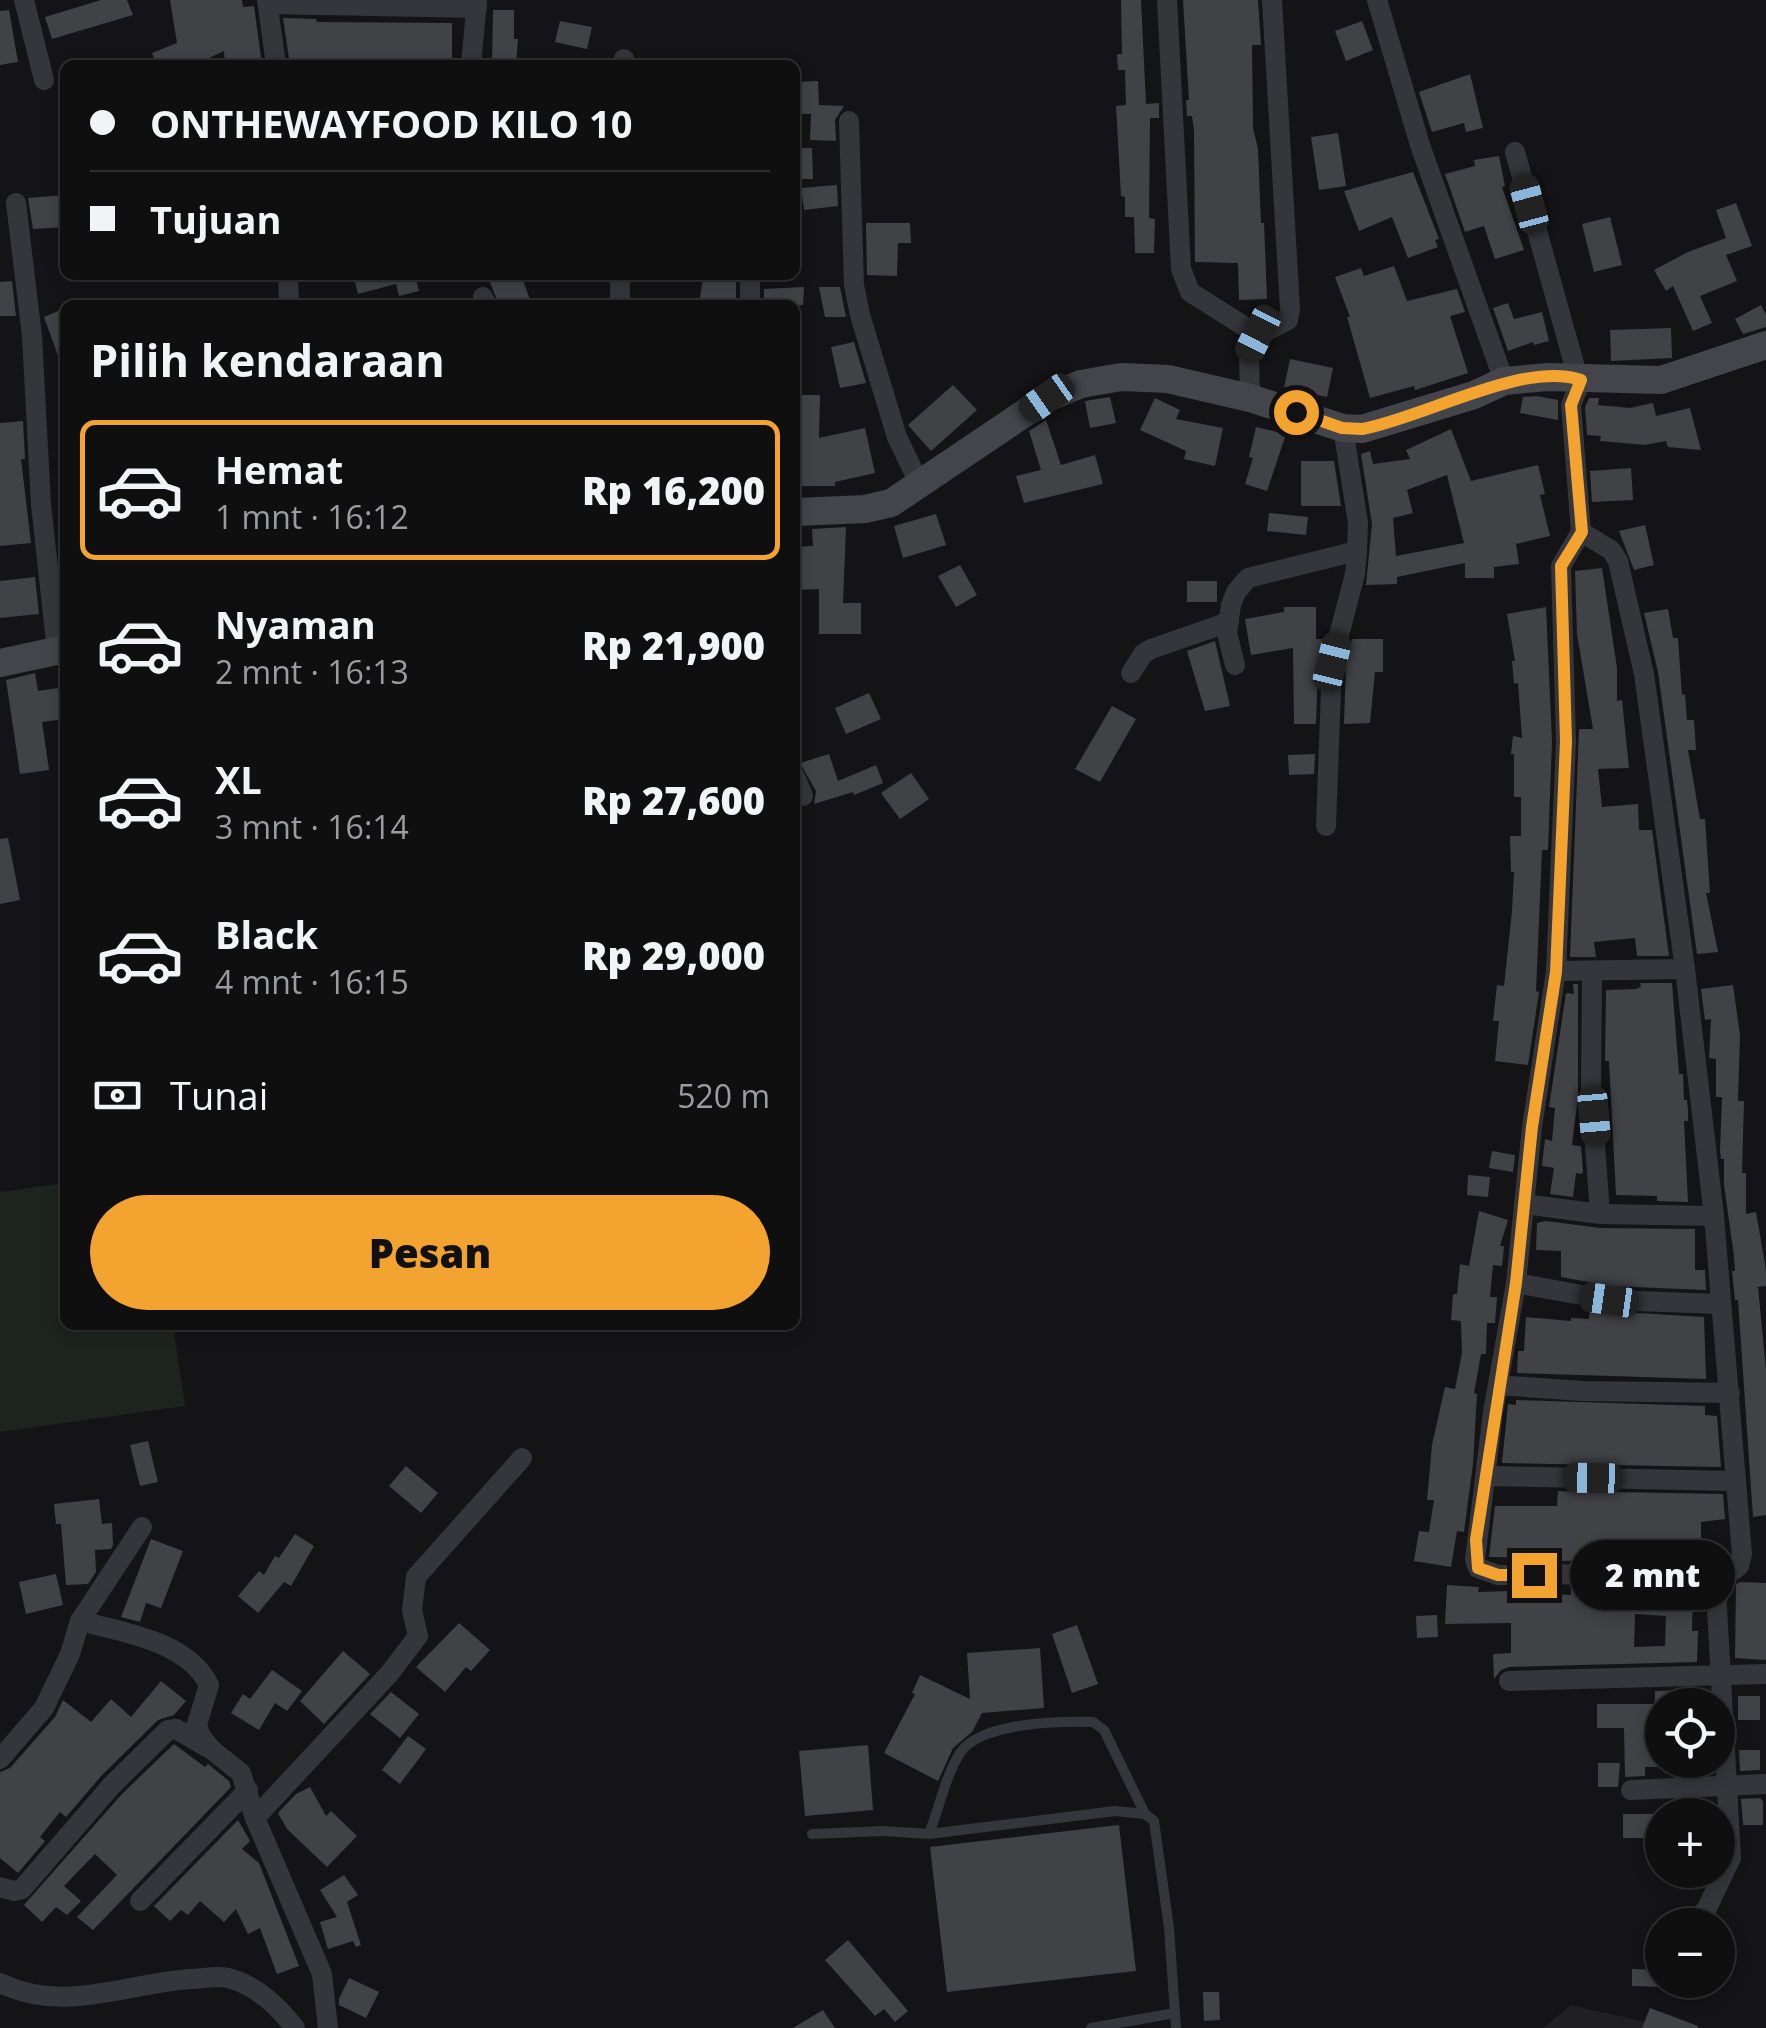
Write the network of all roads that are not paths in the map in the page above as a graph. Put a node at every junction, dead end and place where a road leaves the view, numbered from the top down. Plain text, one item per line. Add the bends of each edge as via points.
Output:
1 (24, 0) edge
2 (1167, 0) edge
3 (1272, 0) edge
4 (1377, 0) edge
5 (268, 2) edge
6 (477, 4) edge
7 (275, 60) edge
8 (471, 60) edge
9 (44, 80) dead end
10 (850, 121) dead end
11 (1515, 152) dead end
12 (16, 204) dead end
13 (1258, 334) junction
14 (1766, 345) edge
15 (1580, 379) junction
16 (1504, 381) junction
17 (1250, 398) junction
18 (1342, 428) junction
19 (920, 485) junction
20 (800, 512) edge
21 (1582, 532) junction
22 (1357, 551) junction
23 (1229, 622) junction
24 (60, 643) edge
25 (60, 650) edge
26 (0, 663) edge
27 (1235, 665) dead end
28 (1131, 673) dead end
29 (1326, 826) dead end
30 (1685, 969) junction
31 (1556, 972) junction
32 (1592, 972) junction
33 (1524, 1204) junction
34 (1600, 1214) junction
35 (1714, 1216) junction
36 (1516, 1283) junction
37 (1720, 1304) junction
38 (1498, 1385) junction
39 (1730, 1393) junction
40 (522, 1458) dead end
41 (1486, 1476) junction
42 (1736, 1481) junction
43 (142, 1527) dead end
44 (1715, 1573) junction
45 (80, 1621) junction
46 (1766, 1674) edge
47 (1718, 1677) junction
48 (1509, 1681) dead end
49 (211, 1749) junction
50 (0, 1759) edge
51 (1766, 1784) edge
52 (1725, 1785) junction
53 (248, 1790) junction
54 (1631, 1790) dead end
55 (1145, 1814) junction
56 (255, 1818) junction
57 (812, 1834) dead end
58 (930, 1834) junction
59 (0, 1887) edge
60 (140, 1901) dead end
61 (1707, 1908) edge
62 (0, 1983) edge
63 (1175, 2013) junction
64 (295, 2028) edge
65 (328, 2028) edge
66 (1091, 2028) edge
67 (1176, 2028) edge

1 - 9 street
2 - 13 street via 1181,268 1190,292
3 - 13 street via 1290,309 1288,320
4 - 16 street via 1420,145
5 - 6 street
5 - 7 street
6 - 8 street
10 - 19 street via 860,316 897,437
11 - 15 street
12 - 24 street via 41,504
13 - 17 street via 1249,353
14 - 15 street via 1662,380
15 - 16 street
15 - 21 street via 1571,405
16 - 18 street via 1381,426
17 - 18 street
17 - 19 street via 1168,378 1081,384 1047,398
18 - 22 street
19 - 20 street via 865,509
21 - 30 street via 1610,550 1623,578 1644,674
21 - 31 street via 1561,566 1566,741
22 - 23 street via 1248,578 1236,592
22 - 29 street via 1332,662
23 - 27 street
23 - 28 street via 1151,649
25 - 26 street
30 - 32 street
30 - 35 street
31 - 32 street
31 - 33 street
32 - 34 street
33 - 34 street
33 - 36 street
34 - 35 street
35 - 37 street
36 - 37 street via 1609,1300
36 - 38 street
37 - 39 street
38 - 39 street
38 - 41 street
39 - 42 street
40 - 56 street via 416,1577 412,1610 418,1636
41 - 42 street
41 - 44 street via 1475,1550 1478,1568 1486,1572
42 - 44 street via 1740,1566
43 - 45 street
44 - 47 street
45 - 49 street via 163,1646 204,1674 210,1685 197,1724
45 - 50 street via 44,1708
46 - 47 street
47 - 48 street
47 - 52 street
49 - 53 street via 240,1773
49 - 59 street via 168,1730 22,1889
51 - 52 street
52 - 54 street
52 - 61 street via 1731,1858
53 - 56 street
53 - 60 street
55 - 58 lane via 1096,1813
55 - 58 lane via 1094,1722 1009,1728 961,1752
55 - 63 lane via 1158,1842
56 - 65 street via 322,1974
57 - 58 lane
62 - 64 street via 28,1994 74,1998 229,1978 259,1992
63 - 66 lane
63 - 67 lane

